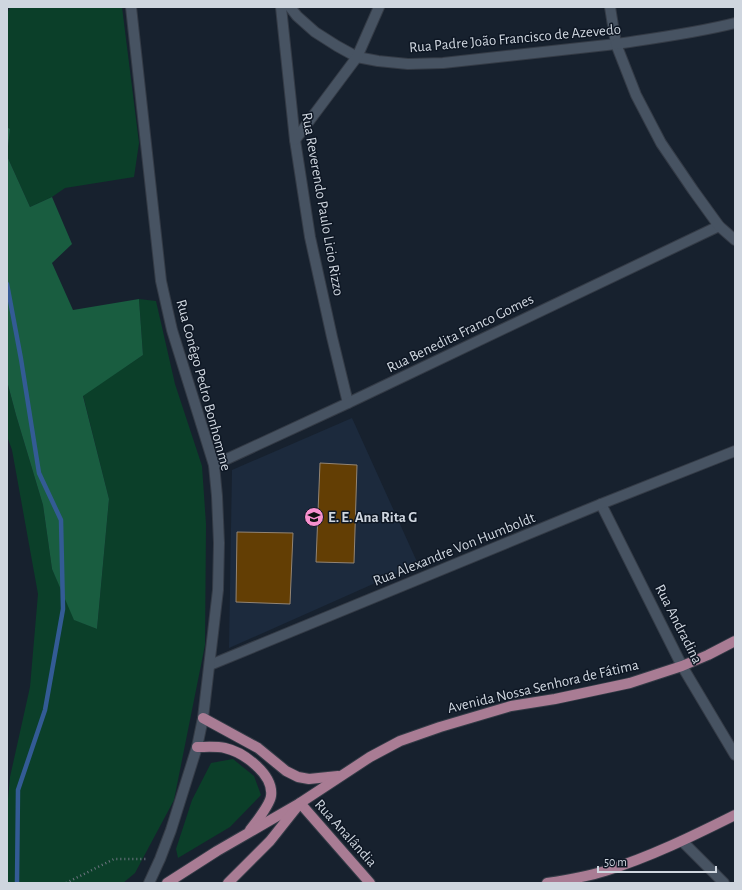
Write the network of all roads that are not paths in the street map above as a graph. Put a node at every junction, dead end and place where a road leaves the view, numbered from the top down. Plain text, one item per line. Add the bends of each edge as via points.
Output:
1 (131, 7) edge
2 (281, 7) edge
3 (290, 7) edge
4 (379, 7) edge
5 (610, 7) edge
6 (735, 23) edge
7 (616, 44) junction
8 (357, 57) junction
9 (295, 140) junction
10 (719, 226) junction
11 (735, 240) edge
12 (348, 403) junction
13 (735, 443) edge
14 (735, 451) edge
15 (710, 462) junction
16 (214, 465) junction
17 (601, 504) junction
18 (735, 641) edge
19 (210, 665) junction
20 (682, 666) junction
21 (203, 718) junction
22 (197, 747) junction
23 (735, 755) edge
24 (340, 776) junction
25 (300, 803) junction
26 (735, 815) edge
27 (249, 833) junction
28 (682, 841) junction
29 (149, 883) edge
30 (167, 883) edge
31 (228, 883) edge
32 (370, 883) edge
33 (548, 883) edge
34 (724, 883) edge

1 - 16 street, Rua Conêgo Pedro Bonhomme via 161,281 172,330
2 - 9 street, Rua Reverendo Paulo Licio Rizzo
3 - 8 street, Rua Padre João Francisco de Azevedo via 315,32
4 - 8 street
5 - 7 street
6 - 7 street, Rua Padre João Francisco de Azevedo
7 - 8 street, Rua Padre João Francisco de Azevedo via 443,63 408,64
7 - 10 street via 636,95 661,143
8 - 9 street
9 - 12 street, Rua Reverendo Paulo Licio Rizzo via 310,237
10 - 11 street
10 - 12 street, Rua Benedita Franco Gomes
12 - 16 street, Rua Benedita Franco Gomes
13 - 15 street, Rua Alexandre Von Humboldt
14 - 15 street, Rua Alexandre Von Humboldt
15 - 17 street, Rua Alexandre Von Humboldt
16 - 19 street, Rua Conêgo Pedro Bonhomme via 219,543 218,590
17 - 19 street, Rua Alexandre Von Humboldt
17 - 20 street, Rua Andradina
18 - 20 main road, Avenida Nossa Senhora de Fátima
19 - 21 street, Rua Conêgo Pedro Bonhomme
20 - 23 street, Rua Andradina
20 - 24 main road, Avenida Nossa Senhora de Fátima via 630,683 512,706 440,727 400,741
21 - 22 street, Rua Conêgo Pedro Bonhomme
21 - 24 main road via 258,748 286,771 298,777 309,779
22 - 27 main road via 225,748 253,762 264,774 270,784 269,804
22 - 29 street, Rua Conêgo Pedro Bonhomme via 171,830
24 - 25 main road, Avenida Nossa Senhora de Fátima
25 - 27 main road
25 - 31 main road via 270,841
25 - 32 main road, Rua Analândia
26 - 28 main road
27 - 30 main road
28 - 33 main road via 604,872
28 - 34 street

